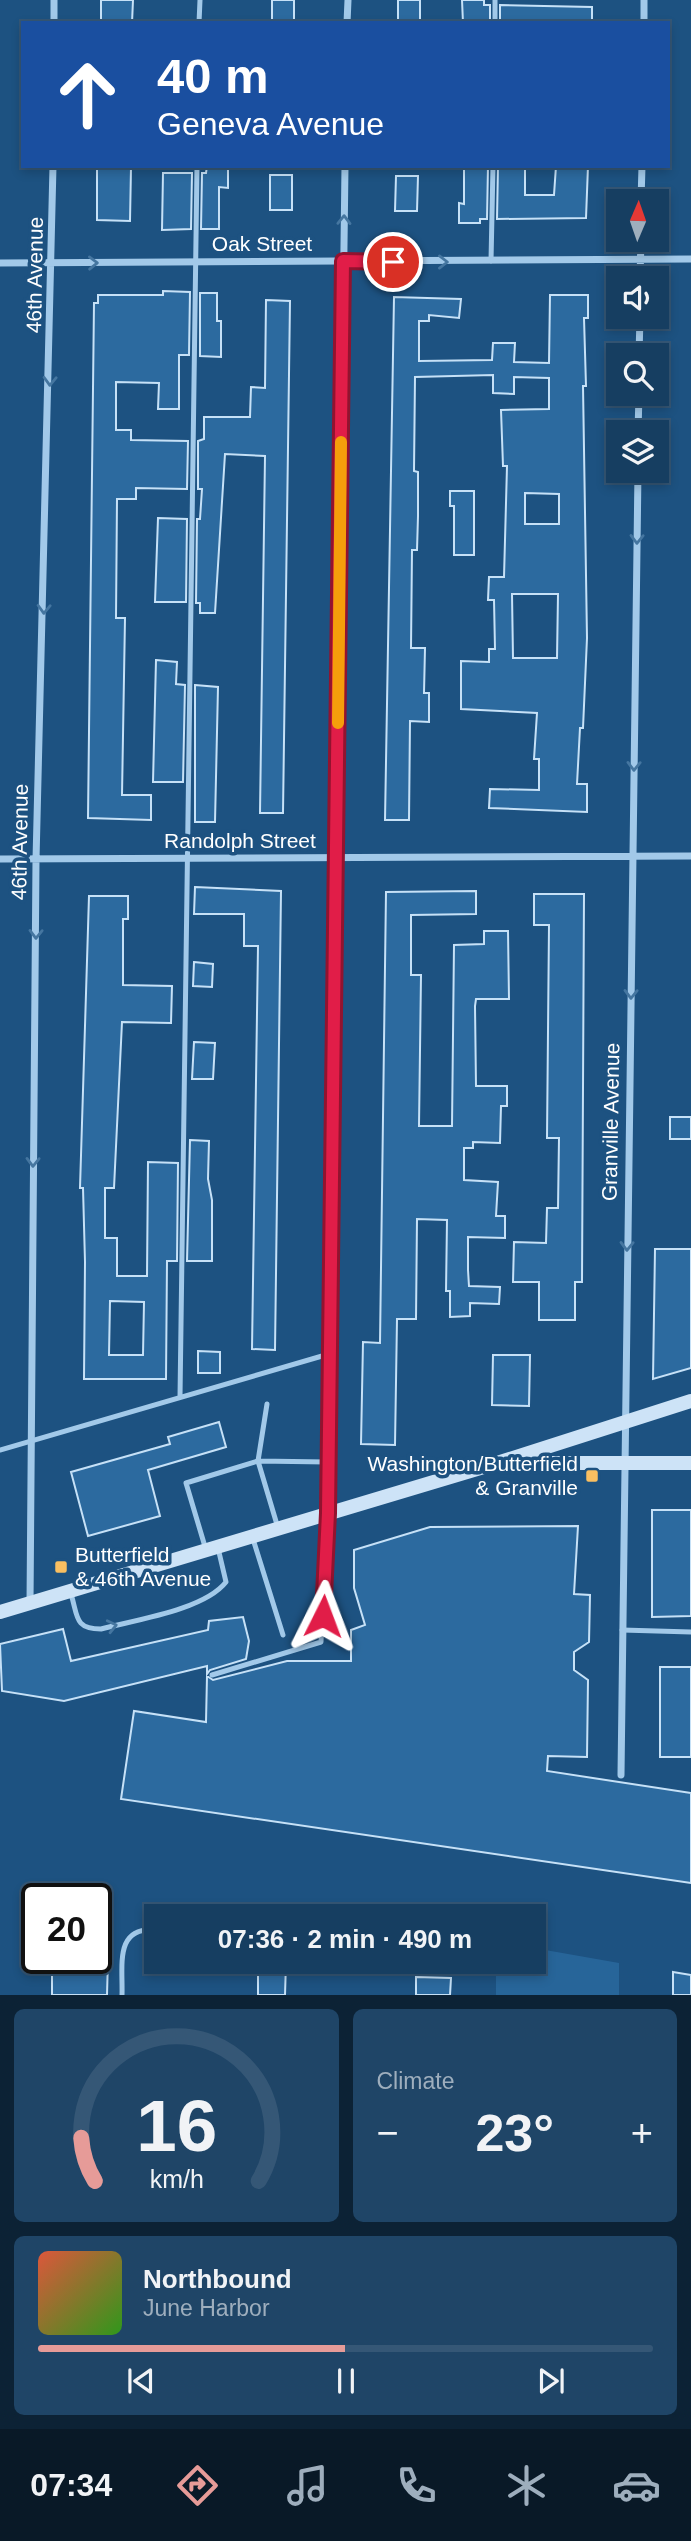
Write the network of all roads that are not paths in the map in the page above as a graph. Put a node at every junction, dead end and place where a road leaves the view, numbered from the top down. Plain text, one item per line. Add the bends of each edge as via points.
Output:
1 (54, 0) edge
2 (200, 0) edge
3 (348, 0) edge
4 (495, 0) edge
5 (644, 0) edge
6 (54, 21) edge
7 (200, 21) edge
8 (347, 21) edge
9 (495, 21) edge
10 (643, 21) edge
11 (53, 168) edge
12 (197, 168) edge
13 (345, 168) edge
14 (493, 168) edge
15 (642, 168) edge
16 (641, 189) edge
17 (640, 252) edge
18 (640, 259) junction
19 (691, 259) edge
20 (195, 261) junction
21 (343, 261) junction
22 (491, 262) junction
23 (0, 263) edge
24 (53, 263) junction
25 (640, 266) edge
26 (638, 483) edge
27 (632, 856) junction
28 (691, 856) edge
29 (336, 858) junction
30 (0, 859) edge
31 (189, 859) junction
32 (36, 860) junction
33 (329, 1354) junction
34 (180, 1397) junction
35 (691, 1401) edge
36 (267, 1404) dead end
37 (625, 1421) junction
38 (30, 1442) junction
39 (0, 1450) edge
40 (258, 1461) junction
41 (327, 1462) junction
42 (497, 1463) junction
43 (624, 1463) junction
44 (691, 1463) edge
45 (328, 1513) junction
46 (278, 1528) junction
47 (252, 1536) junction
48 (212, 1548) junction
49 (69, 1591) junction
50 (30, 1603) junction
51 (0, 1612) edge
52 (622, 1630) junction
53 (691, 1632) edge
54 (282, 1635) dead end
55 (212, 1675) dead end
56 (621, 1775) dead end
57 (144, 1929) edge
58 (122, 1995) edge

1 - 6 street
2 - 7 lane
3 - 8 street
4 - 9 lane
5 - 10 street
11 - 24 street, 46th Avenue
12 - 20 lane
21 -> 13 street
14 - 22 lane
15 - 16 street
17 - 18 street
18 - 19 street, Oak Street
18 - 22 street, Oak Street
18 - 25 street
20 - 21 street, Oak Street
24 -> 20 street, Oak Street
20 - 31 lane
21 -> 22 street, Oak Street
21 - 29 street
23 - 24 street, Oak Street
24 -> 32 street, 46th Avenue
26 -> 27 street, Granville Avenue
27 - 28 street, Randolph Street
27 - 29 street, Randolph Street
27 -> 37 street, Granville Avenue
29 - 31 street, Randolph Street
29 - 33 street
30 - 32 street, Randolph Street
31 - 32 street, Randolph Street
31 - 34 lane
32 -> 38 street, 46th Avenue
33 - 34 lane
33 - 41 street
34 - 38 lane
35 - 37 main road
36 - 40 lane
37 - 42 main road
37 - 43 street, Granville Avenue
38 - 39 lane
38 - 50 street, 46th Avenue
40 - 41 lane
40 - 46 lane
40 - 48 lane via 186,1483
41 - 45 street
42 - 43 main road
42 - 45 main road
43 - 44 main road
43 - 52 street, Granville Avenue
45 - 46 main road
45 - 55 lane via 321,1642
46 - 47 main road
47 - 48 main road
47 - 54 lane
48 - 49 main road
49 -> 48 lane via 83,1628 101,1629 152,1616 197,1602 221,1588 226,1574
49 - 50 main road
50 - 51 main road
52 - 53 lane
52 - 56 street, Granville Avenue
57 - 58 lane via 124,1944

